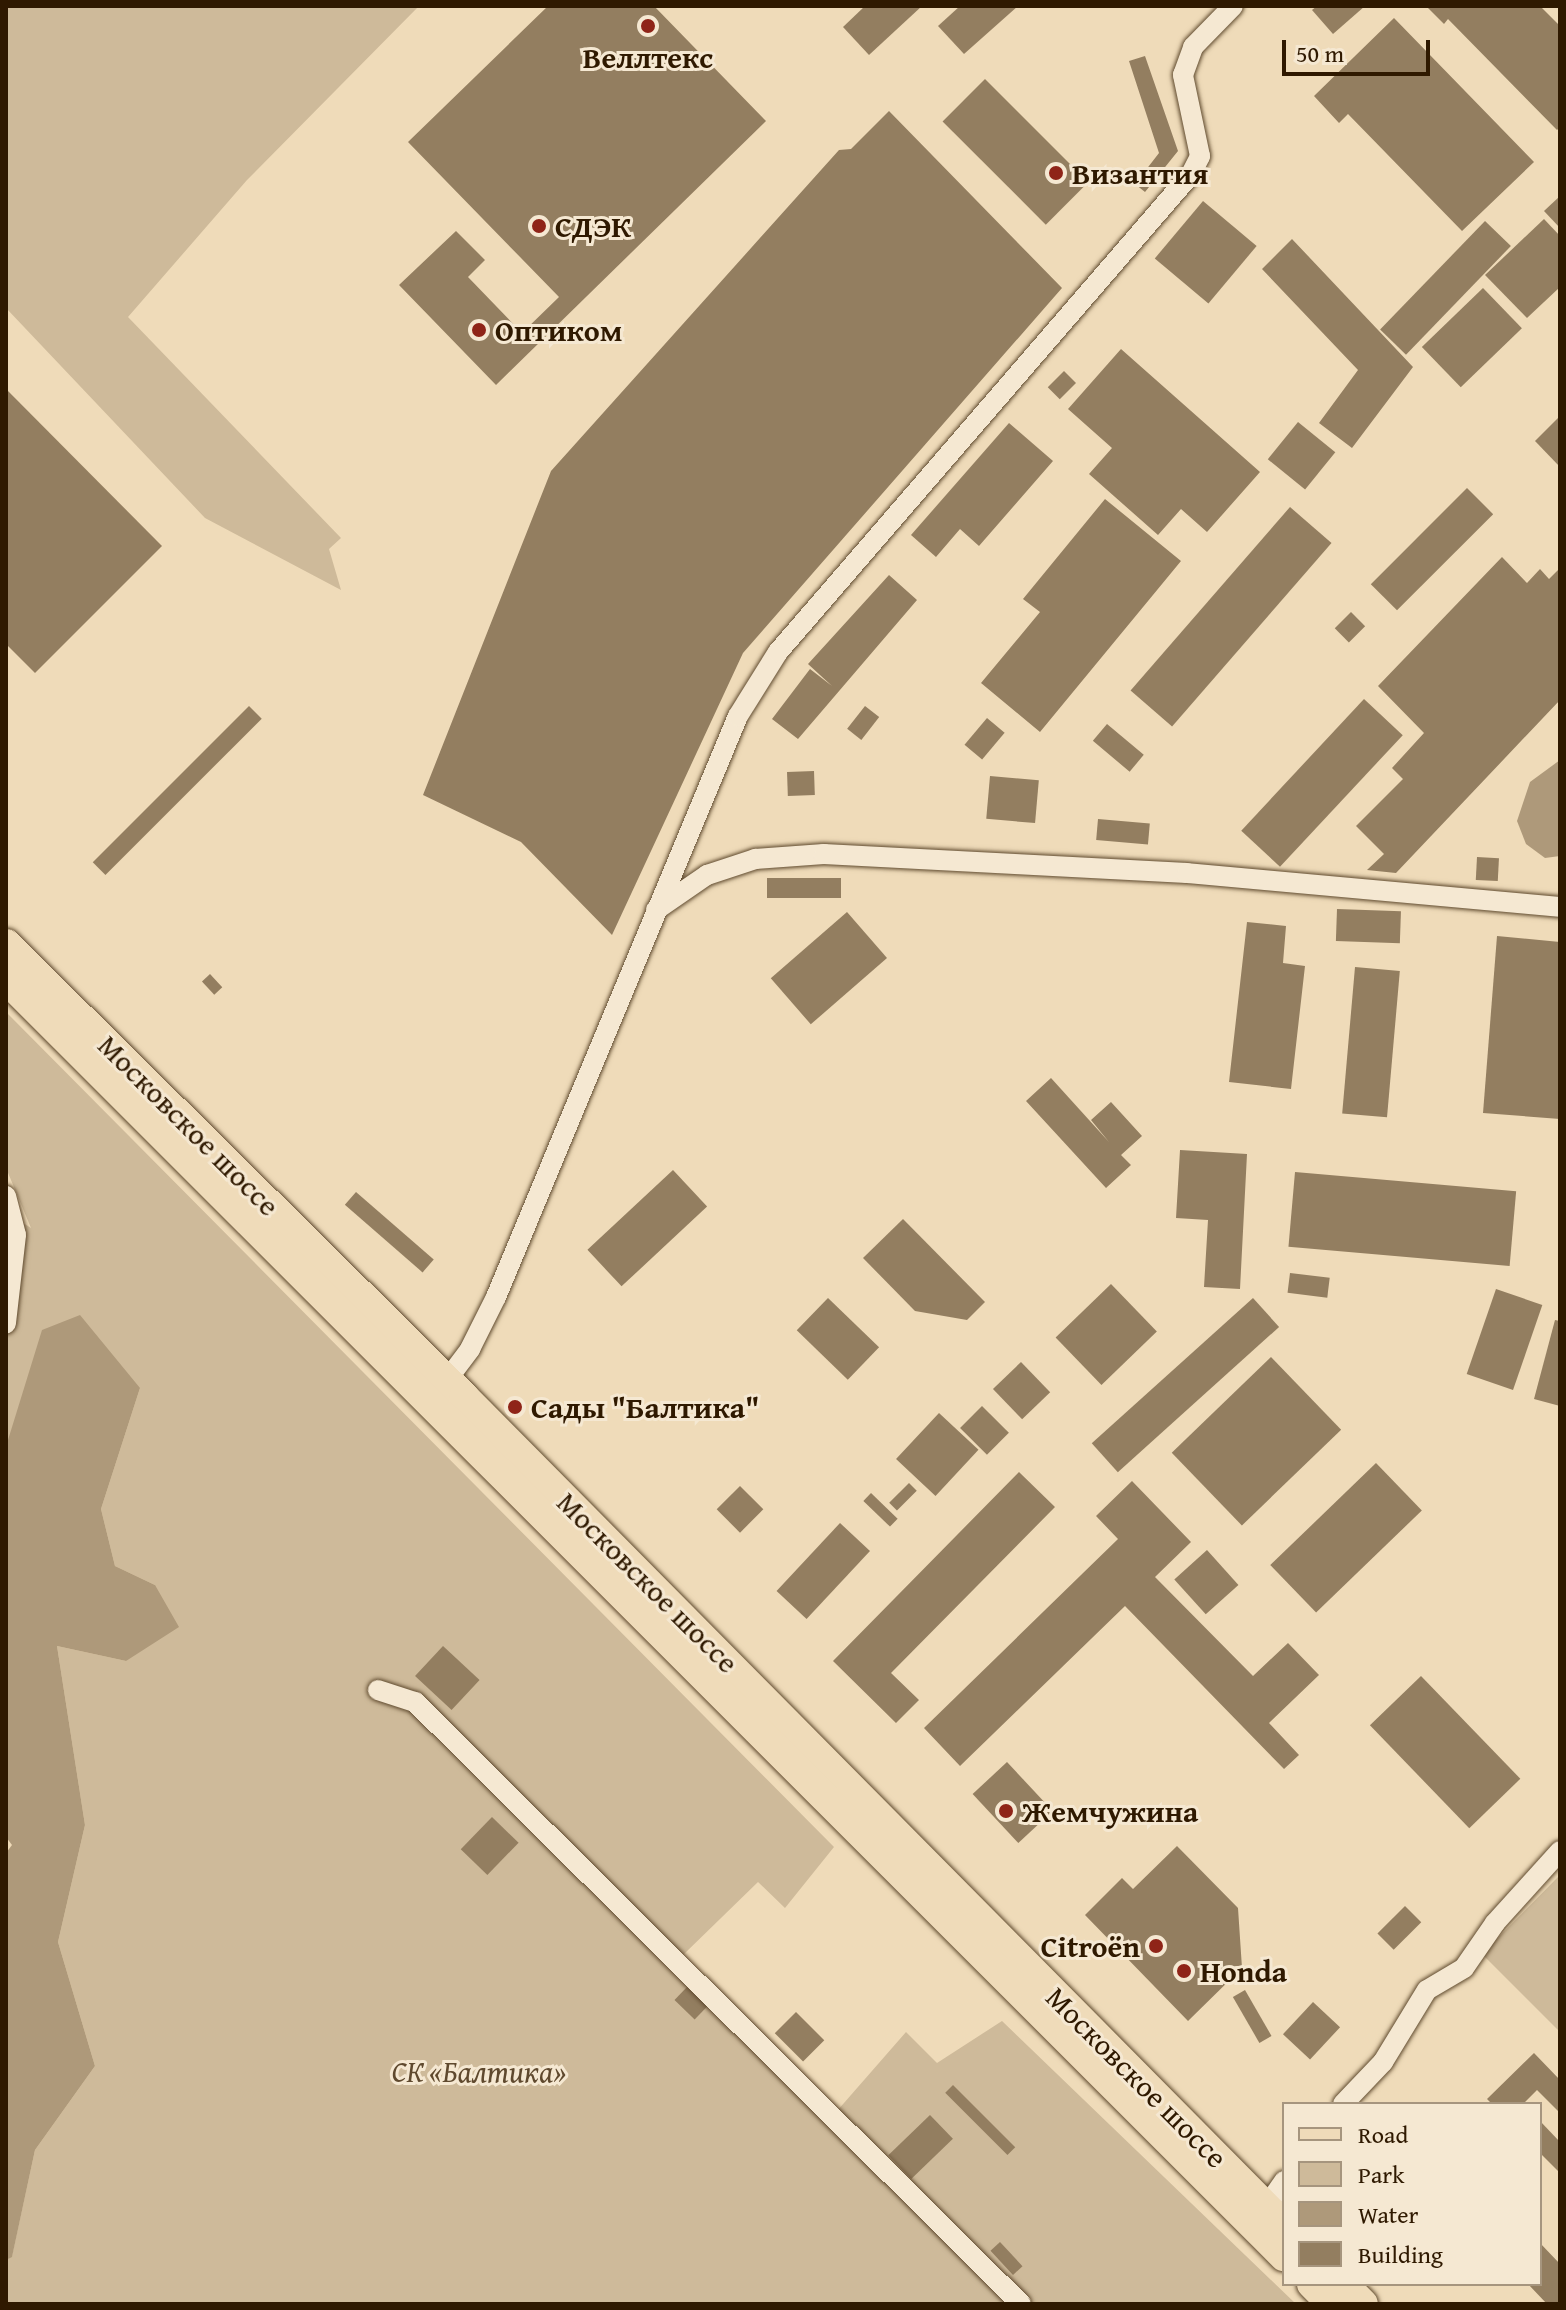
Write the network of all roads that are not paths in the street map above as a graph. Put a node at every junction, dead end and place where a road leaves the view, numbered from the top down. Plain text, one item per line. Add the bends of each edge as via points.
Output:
1 (1233, 6) edge
2 (1560, 907) edge
3 (655, 910) junction
4 (6, 944) edge
5 (6, 979) edge
6 (6, 1196) edge
7 (6, 1323) edge
8 (437, 1390) junction
9 (378, 1690) dead end
10 (1560, 1851) edge
11 (1345, 2102) edge
12 (1282, 2189) edge
13 (1275, 2216) edge
14 (1282, 2254) edge
15 (1314, 2286) edge
16 (1345, 2286) edge
17 (1021, 2304) edge
18 (1332, 2304) edge
19 (1363, 2304) edge

1 - 3 street via 1193,47 1183,75 1200,156 1191,174 778,652 738,716
2 - 3 street via 1187,873 824,854 755,859 707,875
3 - 8 street via 496,1297 470,1349
4 - 8 main road, Московское шоссе
5 - 8 main road, Московское шоссе
6 - 7 street via 16,1235
8 - 13 main road, Московское шоссе
8 - 14 main road, Московское шоссе
9 - 17 street via 415,1702
10 - 11 street via 1495,1923 1464,1968 1427,1990 1383,2062
12 - 13 street
15 - 18 main road
16 - 19 main road

